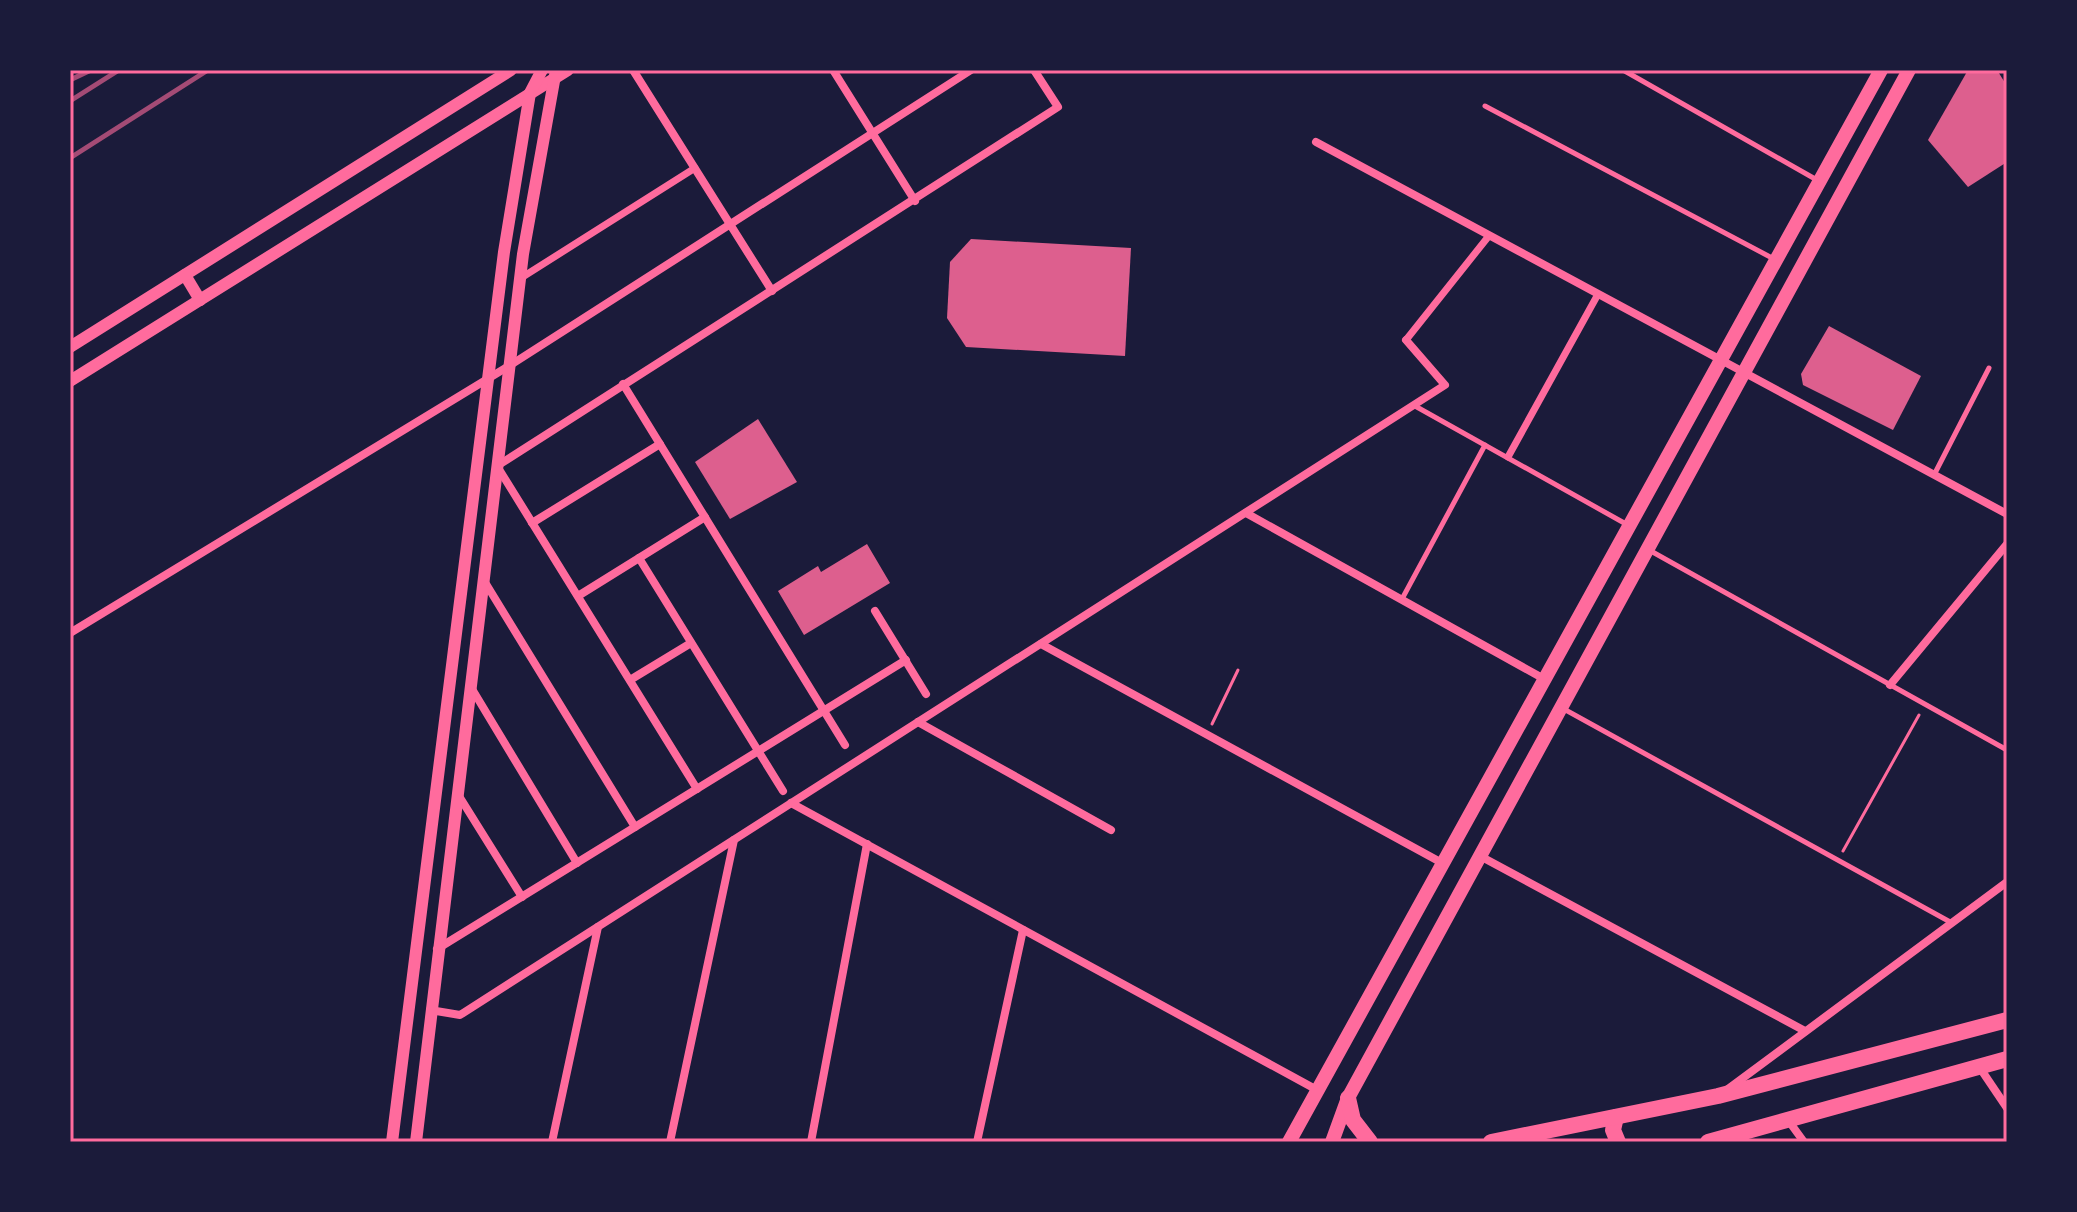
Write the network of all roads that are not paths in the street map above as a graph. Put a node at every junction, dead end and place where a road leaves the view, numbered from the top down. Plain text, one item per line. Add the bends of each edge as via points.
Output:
1 (511, 70) edge
2 (542, 70) edge
3 (633, 70) edge
4 (971, 70) edge
5 (1034, 70) edge
6 (1623, 70) edge
7 (1881, 70) edge
8 (1909, 70) edge
9 (837, 71) edge
10 (560, 72) edge
11 (530, 93) junction
12 (1485, 106) dead end
13 (872, 132) junction
14 (1316, 142) dead end
15 (695, 168) junction
16 (1820, 181) junction
17 (915, 201) junction
18 (729, 223) junction
19 (1488, 237) junction
20 (1776, 261) junction
21 (185, 275) junction
22 (520, 278) junction
23 (772, 291) junction
24 (1597, 296) junction
25 (200, 300) junction
26 (1406, 340) joint
27 (70, 347) edge
28 (1720, 362) junction
29 (509, 366) junction
30 (1989, 368) dead end
31 (1744, 375) junction
32 (489, 376) junction
33 (70, 381) edge
34 (623, 384) junction
35 (1414, 405) junction
36 (660, 444) junction
37 (1485, 445) junction
38 (1508, 457) junction
39 (497, 466) junction
40 (1934, 475) junction
41 (1246, 513) junction
42 (2007, 514) edge
43 (705, 517) junction
44 (532, 523) junction
45 (1630, 526) junction
46 (2007, 544) edge
47 (1648, 550) junction
48 (639, 558) junction
49 (483, 578) junction
50 (578, 596) junction
51 (1402, 599) junction
52 (875, 611) dead end
53 (70, 633) edge
54 (691, 643) junction
55 (1041, 644) junction
56 (906, 660) junction
57 (630, 680) junction
58 (1546, 680) junction
59 (470, 685) junction
60 (1890, 685) junction
61 (926, 694) dead end
62 (1562, 708) junction
63 (824, 711) junction
64 (918, 722) junction
65 (845, 745) dead end
66 (2007, 750) edge
67 (758, 752) junction
68 (697, 789) junction
69 (457, 791) junction
70 (783, 791) dead end
71 (791, 803) junction
72 (635, 827) junction
73 (1111, 830) dead end
74 (734, 840) junction
75 (867, 844) junction
76 (1480, 856) junction
77 (577, 863) junction
78 (1444, 864) junction
79 (2007, 882) edge
80 (522, 897) junction
81 (1952, 923) junction
82 (598, 927) junction
83 (1023, 930) junction
84 (437, 949) junction
85 (430, 1010) junction
86 (2007, 1020) edge
87 (1805, 1031) junction
88 (2007, 1059) edge
89 (1980, 1068) junction
90 (1319, 1091) junction
91 (1718, 1096) junction
92 (1348, 1098) junction
93 (2007, 1108) edge
94 (1616, 1117) junction
95 (1792, 1126) junction
96 (1504, 1141) edge
97 (392, 1142) edge
98 (416, 1142) edge
99 (552, 1142) edge
100 (670, 1142) edge
101 (811, 1142) edge
102 (977, 1142) edge
103 (1289, 1142) edge
104 (1332, 1142) edge
105 (1370, 1142) edge
106 (1618, 1142) edge
107 (1708, 1142) edge
108 (1791, 1142) edge
109 (1804, 1142) edge

1 - 21 street
2 - 11 street
3 - 15 street
4 - 13 street
5 - 17 street via 1058,107
6 - 16 lane
7 - 16 main road
8 - 31 main road
9 - 13 street
10 - 11 street
10 - 22 street
11 - 25 street
11 - 32 street
12 - 20 lane
13 - 17 street
13 - 18 street
14 - 19 street
15 - 18 street
15 - 22 street
16 - 20 main road
17 - 23 street
18 - 23 street
18 - 29 street
19 - 24 street
19 - 26 street
20 - 28 main road
21 - 25 street
21 - 27 street
22 - 29 street
23 - 34 street
24 - 28 street
24 - 38 street
25 - 33 street
26 - 35 street via 1445,385
28 - 31 street
28 - 45 main road
29 - 32 street
29 - 39 street
30 - 40 lane
31 - 40 street
31 - 47 main road
32 - 53 street
32 - 97 street
34 - 36 street
34 - 39 street
35 - 37 lane
35 - 41 street
36 - 43 street
36 - 44 street
37 - 38 lane
37 - 51 lane
38 - 45 lane
39 - 44 street
39 - 49 street
40 - 42 street
41 - 51 street
41 - 55 street
43 - 48 street
43 - 63 street
44 - 50 street
45 - 58 main road
46 - 60 street
47 - 60 lane
47 - 62 main road
48 - 50 street
48 - 54 street
49 - 59 street
49 - 72 street
50 - 57 street
51 - 58 street
52 - 56 street
54 - 57 street
54 - 67 street
55 - 64 street
55 - 78 street
56 - 61 street
56 - 63 street
57 - 68 street
58 - 78 main road
59 - 69 street
59 - 77 street
60 - 66 lane
62 - 76 main road
62 - 81 lane
63 - 65 street
63 - 67 street
64 - 71 street
64 - 73 street
67 - 68 street
67 - 70 street
68 - 72 street
69 - 80 street
69 - 84 street
71 - 74 street
71 - 75 street
72 - 77 street
74 - 82 street
74 - 100 street
75 - 83 street
75 - 101 street
76 - 87 street
76 - 92 main road
77 - 80 street
78 - 90 main road
79 - 81 street
80 - 84 street
81 - 87 street
82 - 85 street via 460,1015
82 - 99 street
83 - 90 street
83 - 102 street
84 - 85 street
85 - 98 street
86 - 91 main road
87 - 91 street
88 - 89 main road
89 - 93 street
89 - 95 main road
90 - 103 main road
91 - 94 main road
92 - 104 main road
92 - 105 main road via 1353,1120
94 - 96 main road
94 - 106 main road via 1613,1130
95 - 107 main road
95 - 108 street
95 - 109 street

